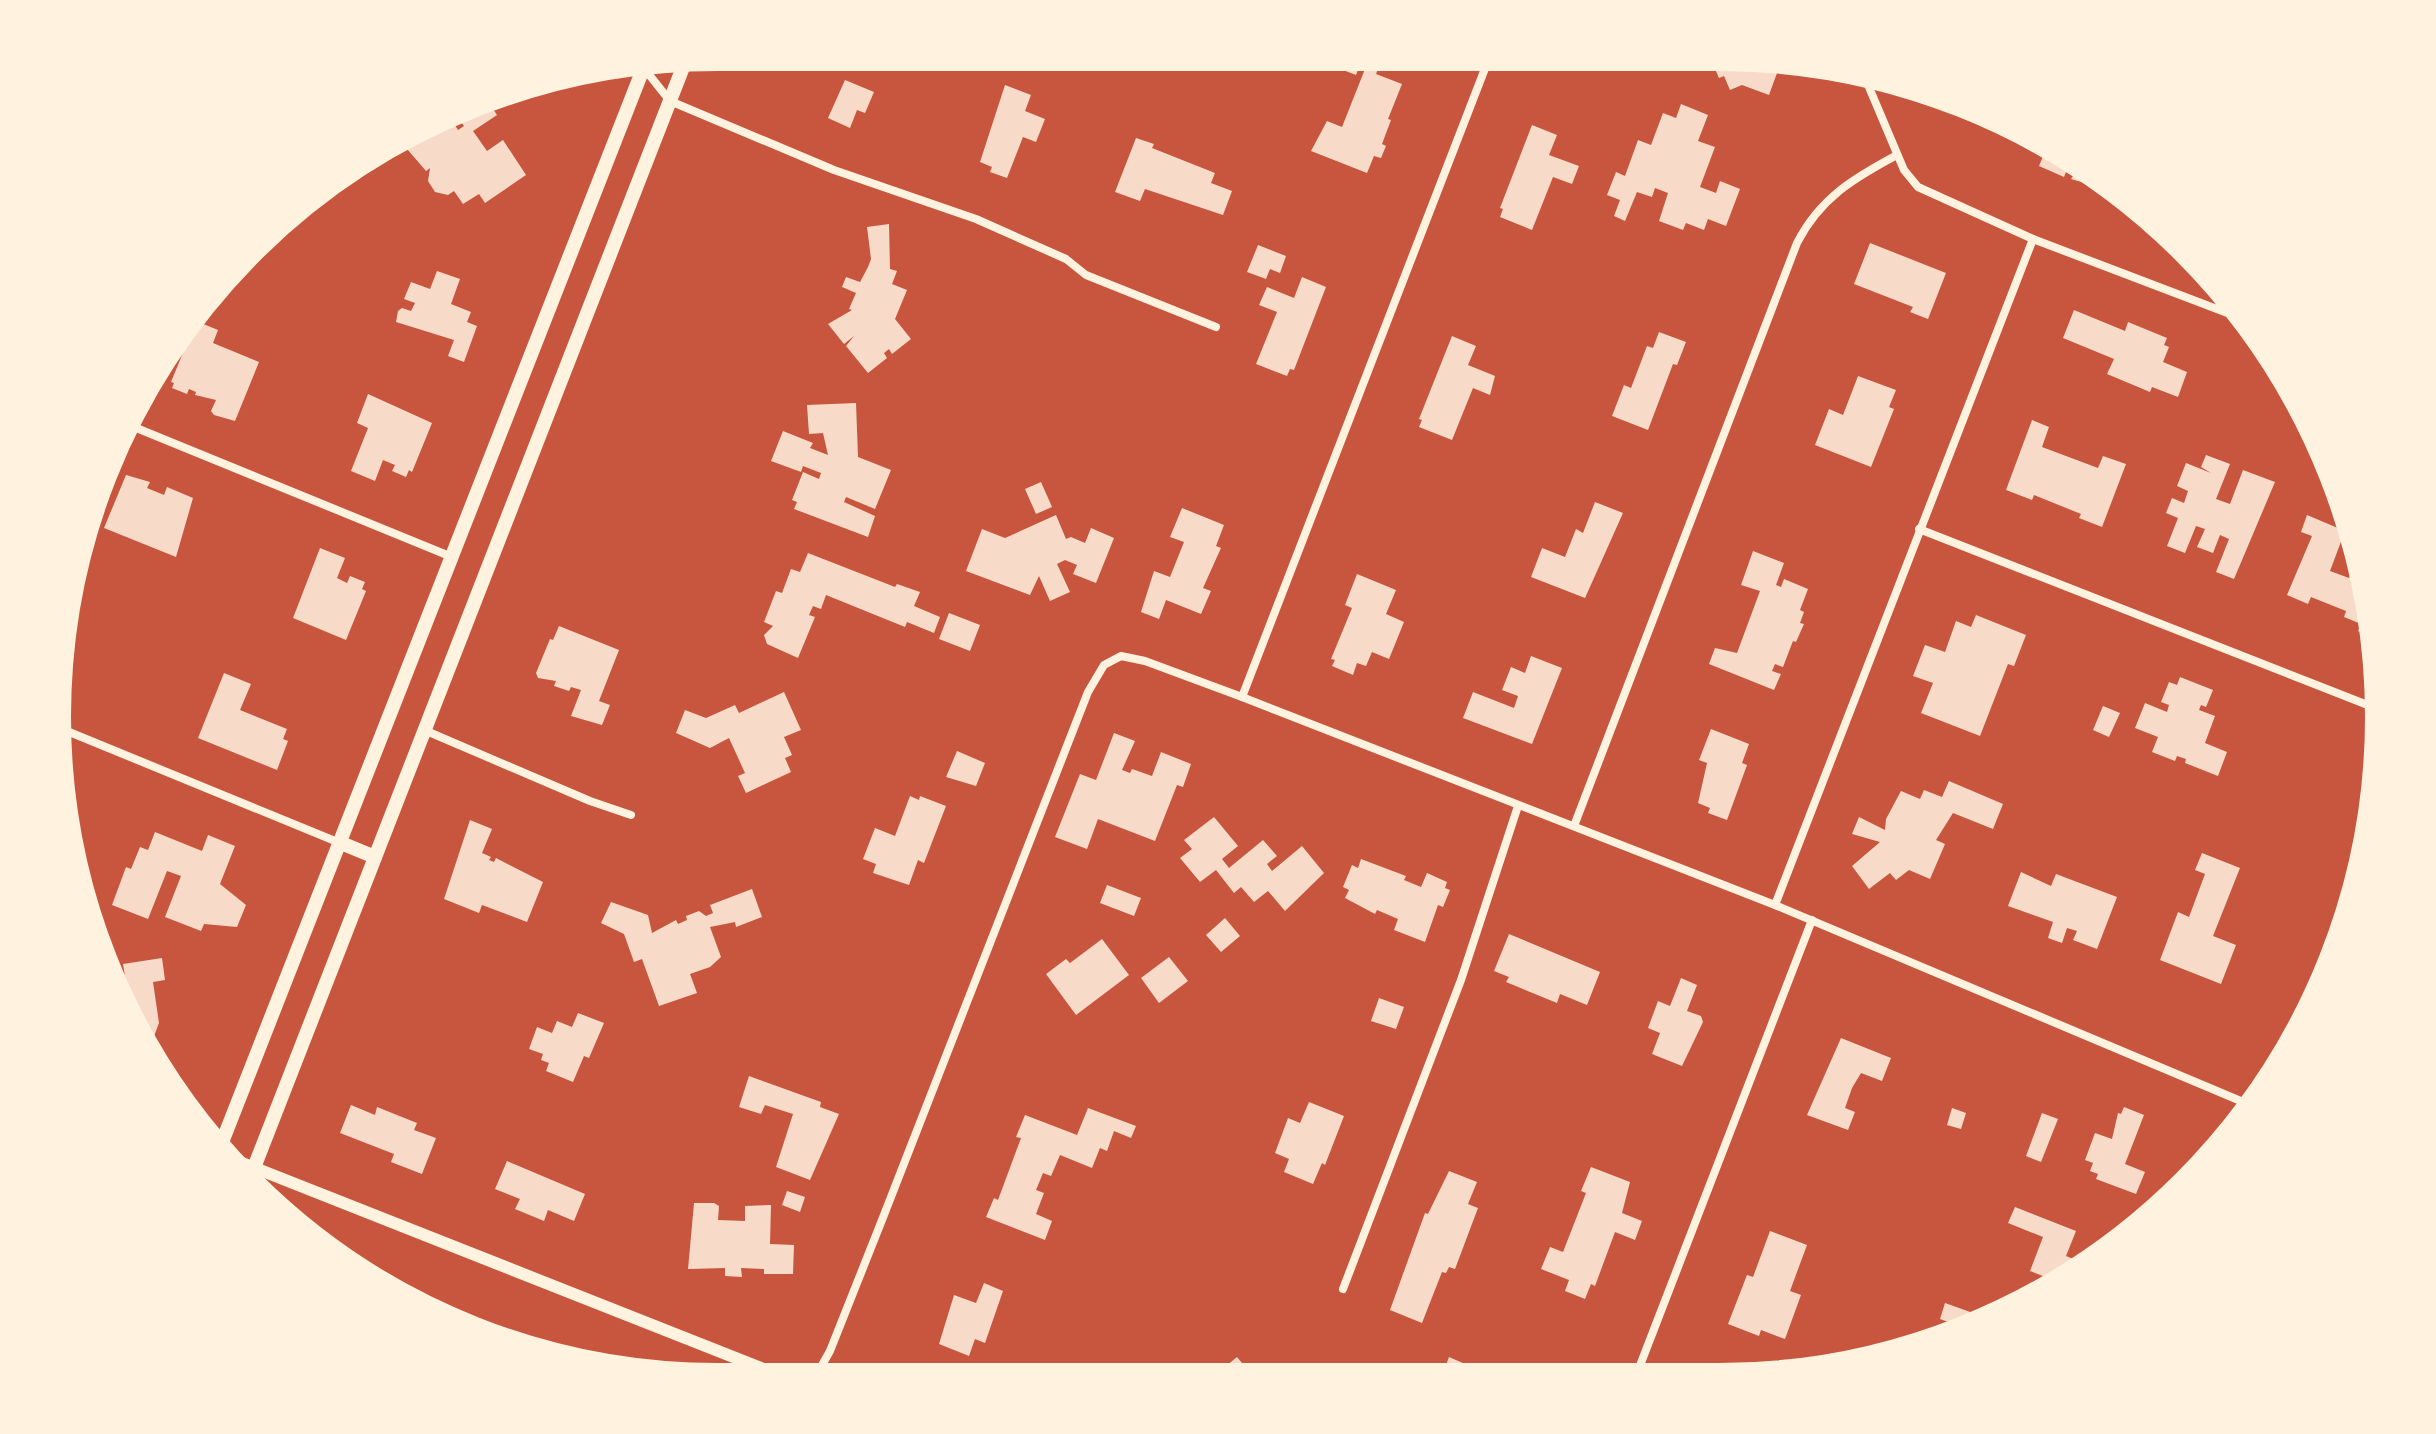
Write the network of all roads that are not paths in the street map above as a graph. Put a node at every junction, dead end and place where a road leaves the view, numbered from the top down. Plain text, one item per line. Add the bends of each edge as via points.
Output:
1 (1486, 66) edge
2 (683, 67) edge
3 (647, 70) edge
4 (641, 71) edge
5 (1867, 84) edge
6 (670, 101) junction
7 (1897, 155) junction
8 (2033, 239) junction
9 (2229, 314) edge
10 (1216, 327) dead end
11 (134, 427) edge
12 (1919, 529) junction
13 (453, 557) junction
14 (1242, 697) junction
15 (2370, 706) edge
16 (424, 730) junction
17 (66, 731) edge
18 (1518, 806) junction
19 (631, 815) dead end
20 (1574, 826) junction
21 (341, 843) junction
22 (375, 857) junction
23 (1775, 905) junction
24 (1812, 920) junction
25 (2242, 1103) edge
26 (223, 1140) edge
27 (252, 1172) edge
28 (254, 1174) edge
29 (1343, 1289) dead end
30 (760, 1368) edge
31 (820, 1368) edge
32 (1639, 1368) edge

1 - 14 street
2 - 6 main road
3 - 6 street
4 - 13 main road
5 - 7 street
6 - 10 street via 834,170 987,223 1066,259 1086,275
6 - 16 main road
7 - 8 street via 1918,187
7 - 20 street via 1835,192 1797,243
8 - 9 street
8 - 12 street
11 - 13 street
12 - 15 street
12 - 23 street
13 - 21 main road
14 - 18 street
14 - 31 street via 1130,657 1111,660 1088,692
16 - 19 street
16 - 22 main road
17 - 21 street
18 - 20 street
18 - 29 street via 1461,980
20 - 23 street
21 - 22 main road
21 - 26 main road
22 - 27 main road
23 - 24 street
24 - 25 street
24 - 32 street
28 - 30 street

